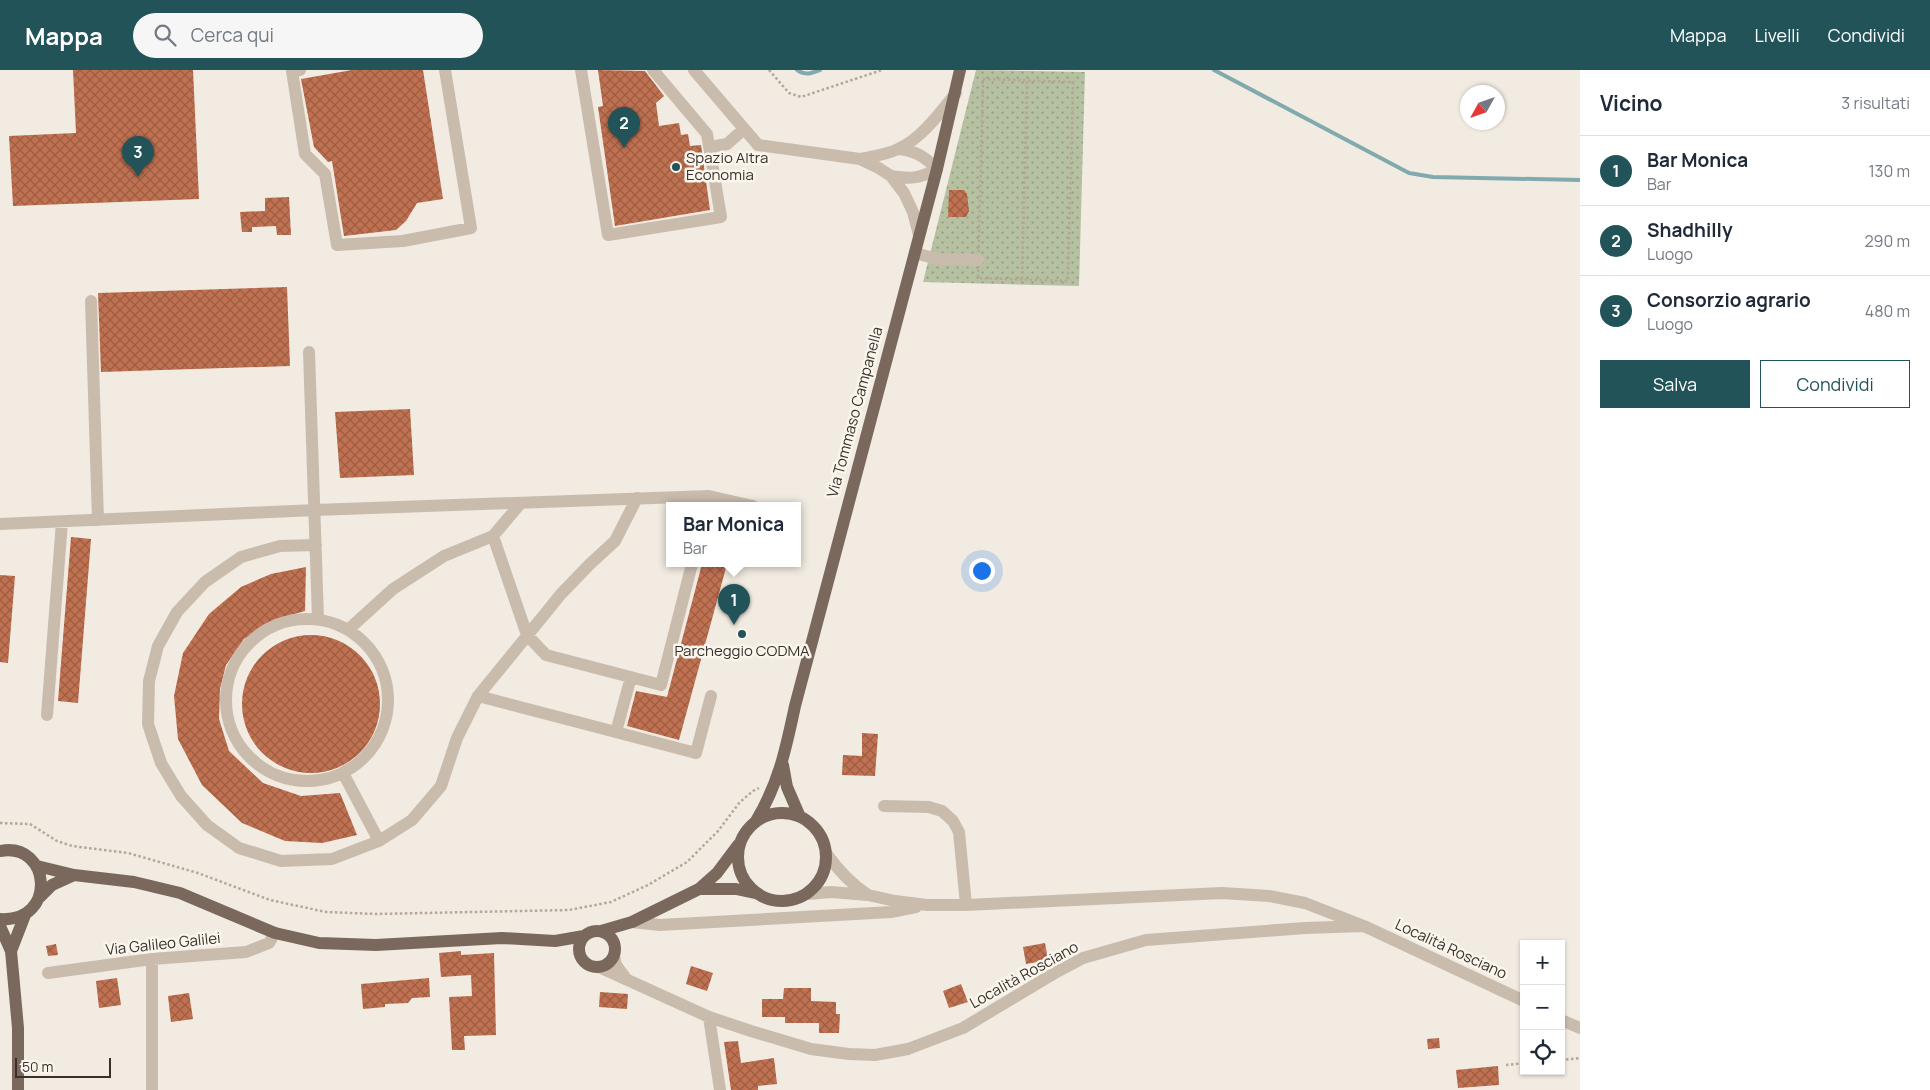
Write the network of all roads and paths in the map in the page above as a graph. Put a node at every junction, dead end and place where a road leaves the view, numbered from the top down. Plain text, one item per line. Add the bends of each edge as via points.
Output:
1 (300, 70) edge
2 (445, 70) edge
3 (581, 70) edge
4 (653, 70) edge
5 (694, 70) edge
6 (769, 70) edge
7 (882, 70) edge
8 (960, 70) edge
9 (1027, 80) junction
10 (956, 92) junction
11 (744, 129) junction
12 (710, 146) junction
13 (899, 149) junction
14 (860, 159) junction
15 (937, 169) junction
16 (891, 176) junction
17 (919, 235) junction
18 (914, 253) junction
19 (978, 260) junction
20 (1022, 279) junction
21 (91, 301) dead end
22 (308, 352) dead end
23 (637, 498) junction
24 (708, 501) edge
25 (520, 504) junction
26 (315, 510) junction
27 (98, 520) junction
28 (62, 522) junction
29 (0, 524) edge
30 (493, 536) junction
31 (316, 545) junction
32 (691, 567) edge
33 (318, 620) junction
34 (349, 629) junction
35 (527, 635) junction
36 (631, 677) junction
37 (478, 696) junction
38 (711, 696) dead end
39 (48, 714) dead end
40 (616, 732) junction
41 (783, 762) junction
42 (343, 773) junction
43 (763, 786) dead end
44 (884, 806) dead end
45 (800, 817) junction
46 (756, 821) junction
47 (0, 823) edge
48 (379, 841) junction
49 (740, 843) junction
50 (0, 851) edge
51 (826, 853) junction
52 (37, 866) junction
53 (74, 875) junction
54 (699, 889) junction
55 (755, 893) junction
56 (808, 894) junction
57 (868, 895) junction
58 (40, 897) junction
59 (927, 905) junction
60 (966, 905) junction
61 (24, 915) junction
62 (0, 919) edge
63 (632, 922) junction
64 (0, 926) edge
65 (1364, 926) junction
66 (602, 931) junction
67 (275, 933) junction
68 (584, 936) junction
69 (555, 941) junction
70 (614, 950) junction
71 (11, 951) junction
72 (152, 959) junction
73 (583, 959) junction
74 (599, 967) junction
75 (48, 973) dead end
76 (627, 979) junction
77 (1520, 999) edge
78 (709, 1017) junction
79 (1565, 1022) edge
80 (1580, 1028) edge
81 (1580, 1058) edge
82 (1565, 1060) edge
83 (1520, 1063) edge
84 (1506, 1065) dead end
85 (18, 1090) edge
86 (152, 1090) edge
87 (720, 1090) edge

1 - 2 street via 292,71 305,154 325,174 337,245 402,241 471,228
3 - 12 street via 608,235 721,217
4 - 12 street via 707,134
5 - 11 street
6 - 7 path via 789,94 801,97
8 - 10 main road, Via Tommaso Campanella
9 - 19 path via 983,79
9 - 20 path
9 - 20 path via 1073,82 1068,280
10 - 13 street via 925,128
10 - 15 main road, Via Tommaso Campanella
11 - 12 street via 727,144
11 - 14 street via 758,145
13 - 14 street
13 - 15 street via 914,151
14 - 16 street
15 - 16 street via 908,179
15 - 17 main road, Via Tommaso Campanella
16 - 17 street via 904,193
17 - 18 main road, Via Tommaso Campanella
18 - 19 street via 937,259
18 - 41 main road, Via Tommaso Campanella via 832,560
19 - 20 path via 978,278
21 - 27 street
22 - 26 street
23 - 24 street
23 - 25 street
23 - 35 street via 615,541 590,564
25 - 26 street
25 - 30 street
26 - 27 street
26 - 31 street
27 - 28 street
28 - 29 street
28 - 39 street
30 - 34 street via 444,556 392,589
30 - 35 street
31 - 33 street
31 - 48 street via 280,546 241,557 205,582 177,612 158,646 149,682 148,724 160,763 181,796 207,825 239,848 281,861 324,859
32 - 36 street via 661,685
33 - 34 street
33 - 42 street via 282,622 252,639 231,670 226,707 237,743 266,771 308,782
34 - 42 street via 371,649 386,679 388,717 374,748
35 - 36 street via 546,655
35 - 37 street
36 - 40 street
37 - 40 street
37 - 48 street via 457,738 441,786 412,820
38 - 40 street via 696,753
41 - 45 main road, Via Tommaso Campanella via 787,787
41 - 46 main road, Via Tommaso Campanella
42 - 48 street
43 - 47 path via 740,802 718,831 687,862 611,902 569,910 326,912 270,900 198,873 128,853 72,846 57,841 30,824
44 - 60 street via 929,807 942,811 953,820 958,832
45 - 46 main road via 773,814
45 - 51 main road via 815,828
46 - 49 main road
49 - 54 main road via 717,873
49 - 55 main road via 737,852 739,870
50 - 52 main road via 18,852
51 - 56 main road via 820,880
51 - 57 street, Località Rosciano via 856,887
52 - 53 main road, Via Galileo Galilei
52 - 58 main road via 41,877
53 - 58 main road via 52,885
53 - 67 main road, Via Galileo Galilei via 134,882 180,893
54 - 55 main road via 736,889
54 - 63 main road
55 - 56 main road via 781,902
56 - 57 street, Località Rosciano
57 - 59 street, Località Rosciano
58 - 61 main road via 32,910
59 - 60 street, Località Rosciano
59 - 63 street via 890,912 660,925
60 - 65 street, Località Rosciano via 1222,893 1269,896 1304,904
61 - 62 main road via 10,920
61 - 71 main road
63 - 66 main road
63 - 70 main road
64 - 71 main road
65 - 77 street, Località Rosciano
65 - 78 street, Località Rosciano via 1146,940 1083,958 963,1028 908,1049 876,1055 811,1049
66 - 68 main road via 589,932
66 - 70 main road via 607,934
67 - 69 main road, Via Galileo Galilei via 319,943 376,945 502,938
67 - 72 street, Via Galileo Galilei via 269,943 246,952
68 - 69 main road
68 - 73 main road via 579,947
69 - 73 main road
70 - 74 main road via 610,961
70 - 76 street via 616,965
71 - 85 main road via 18,1028
72 - 75 street, Via Galileo Galilei
72 - 86 street
73 - 74 main road
74 - 76 street, Località Rosciano
76 - 78 street, Località Rosciano
78 - 87 street
79 - 80 street
81 - 82 path
83 - 84 path

